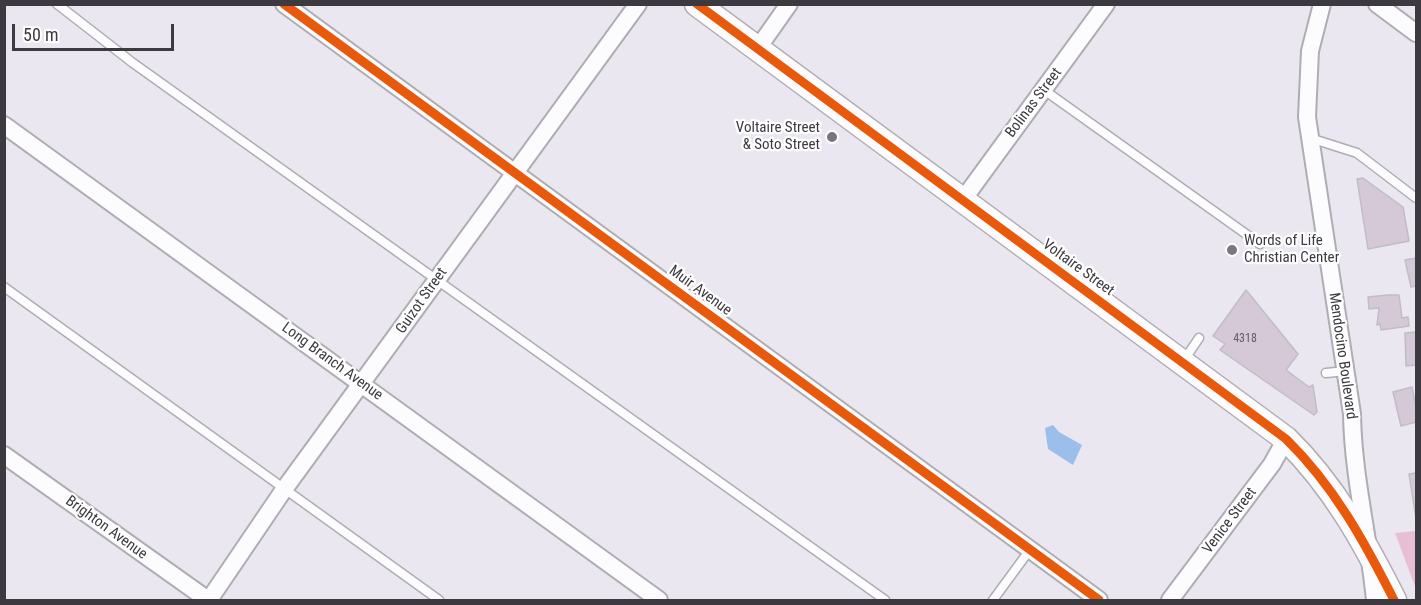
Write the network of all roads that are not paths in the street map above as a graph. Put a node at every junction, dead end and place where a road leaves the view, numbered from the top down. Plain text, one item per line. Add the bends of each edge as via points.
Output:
1 (57, 4) edge
2 (284, 4) edge
3 (638, 4) edge
4 (697, 4) edge
5 (789, 4) edge
6 (1106, 4) edge
7 (1322, 4) edge
8 (1377, 4) edge
9 (1416, 33) edge
10 (758, 48) junction
11 (1044, 90) junction
12 (4, 125) edge
13 (1310, 138) junction
14 (514, 174) junction
15 (1416, 198) edge
16 (962, 201) junction
17 (1260, 244) dead end
18 (438, 279) junction
19 (4, 287) edge
20 (1199, 338) dead end
21 (1182, 363) junction
22 (1346, 372) junction
23 (1326, 373) dead end
24 (363, 384) junction
25 (1286, 439) junction
26 (4, 455) edge
27 (285, 488) junction
28 (1029, 551) junction
29 (1370, 552) junction
30 (209, 600) edge
31 (439, 600) edge
32 (659, 600) edge
33 (885, 600) edge
34 (993, 600) edge
35 (1099, 600) edge
36 (1170, 600) edge
37 (1375, 600) edge
38 (1394, 600) edge

1 - 18 lane via 133,63
2 - 14 street, Muir Avenue
3 - 14 street, Guizot Street
4 - 10 main road, Voltaire Street
5 - 10 street
6 - 11 street, Bolinas Street
7 - 13 street, Mendocino Boulevard via 1308,68
8 - 9 street
10 - 16 main road, Voltaire Street
11 - 16 street, Bolinas Street
11 - 17 lane
12 - 24 street, Long Branch Avenue
13 - 15 lane via 1357,153
13 - 22 street, Mendocino Boulevard
14 - 18 street, Guizot Street
14 - 28 street, Muir Avenue
16 - 21 main road, Voltaire Street
18 - 24 street, Guizot Street
18 - 33 lane
19 - 27 lane
20 - 21 lane
21 - 25 main road, Voltaire Street
22 - 23 lane
22 - 29 street, Mendocino Boulevard via 1352,443
24 - 27 street, Guizot Street
24 - 32 street, Long Branch Avenue
25 - 29 main road, Voltaire Street via 1333,492
25 - 36 street, Venice Street via 1272,464
26 - 30 street, Brighton Avenue
27 - 30 street, Guizot Street
27 - 31 lane
28 - 34 lane
28 - 35 street, Muir Avenue
29 - 37 street, Mendocino Boulevard
29 - 38 main road, Voltaire Street

